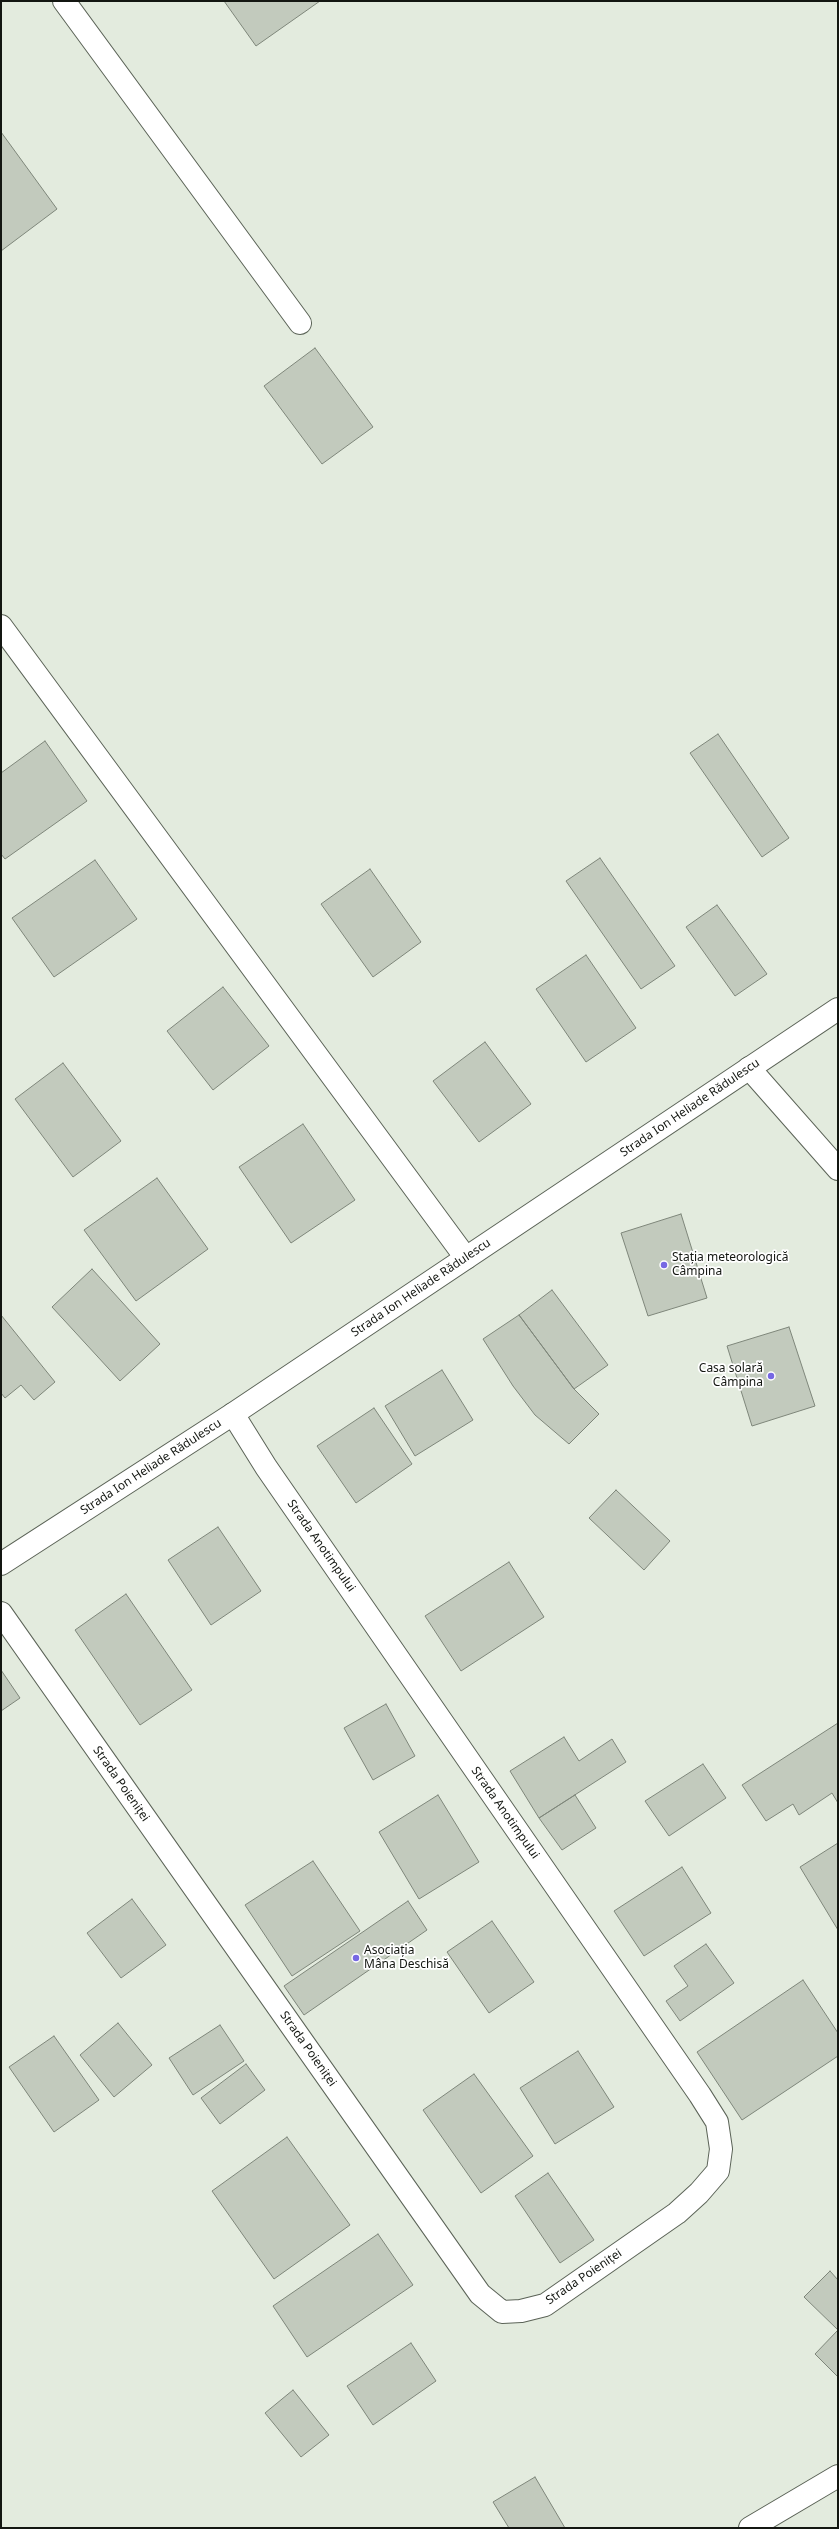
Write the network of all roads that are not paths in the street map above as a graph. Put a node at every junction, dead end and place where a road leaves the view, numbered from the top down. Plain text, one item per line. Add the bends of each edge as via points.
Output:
1 (64, 1) edge
2 (300, 323) dead end
3 (1, 626) edge
4 (838, 1009) edge
5 (749, 1068) junction
6 (838, 1169) edge
7 (466, 1258) junction
8 (233, 1414) junction
9 (3, 1558) edge
10 (1, 1613) edge
11 (676, 2213) joint
12 (838, 2476) edge
13 (750, 2528) edge

1 - 2 street
3 - 7 street
4 - 5 street, Strada Ion Heliade Rădulescu
5 - 6 street
5 - 7 street, Strada Ion Heliade Rădulescu
7 - 8 street, Strada Ion Heliade Rădulescu
8 - 9 street, Strada Ion Heliade Rădulescu
8 - 11 street, Strada Anotimpului via 266,1467 696,2088 716,2122 721,2149 718,2171 699,2194
10 - 11 street, Strada Poieniței via 480,2294 502,2312 521,2311 545,2305
12 - 13 street

